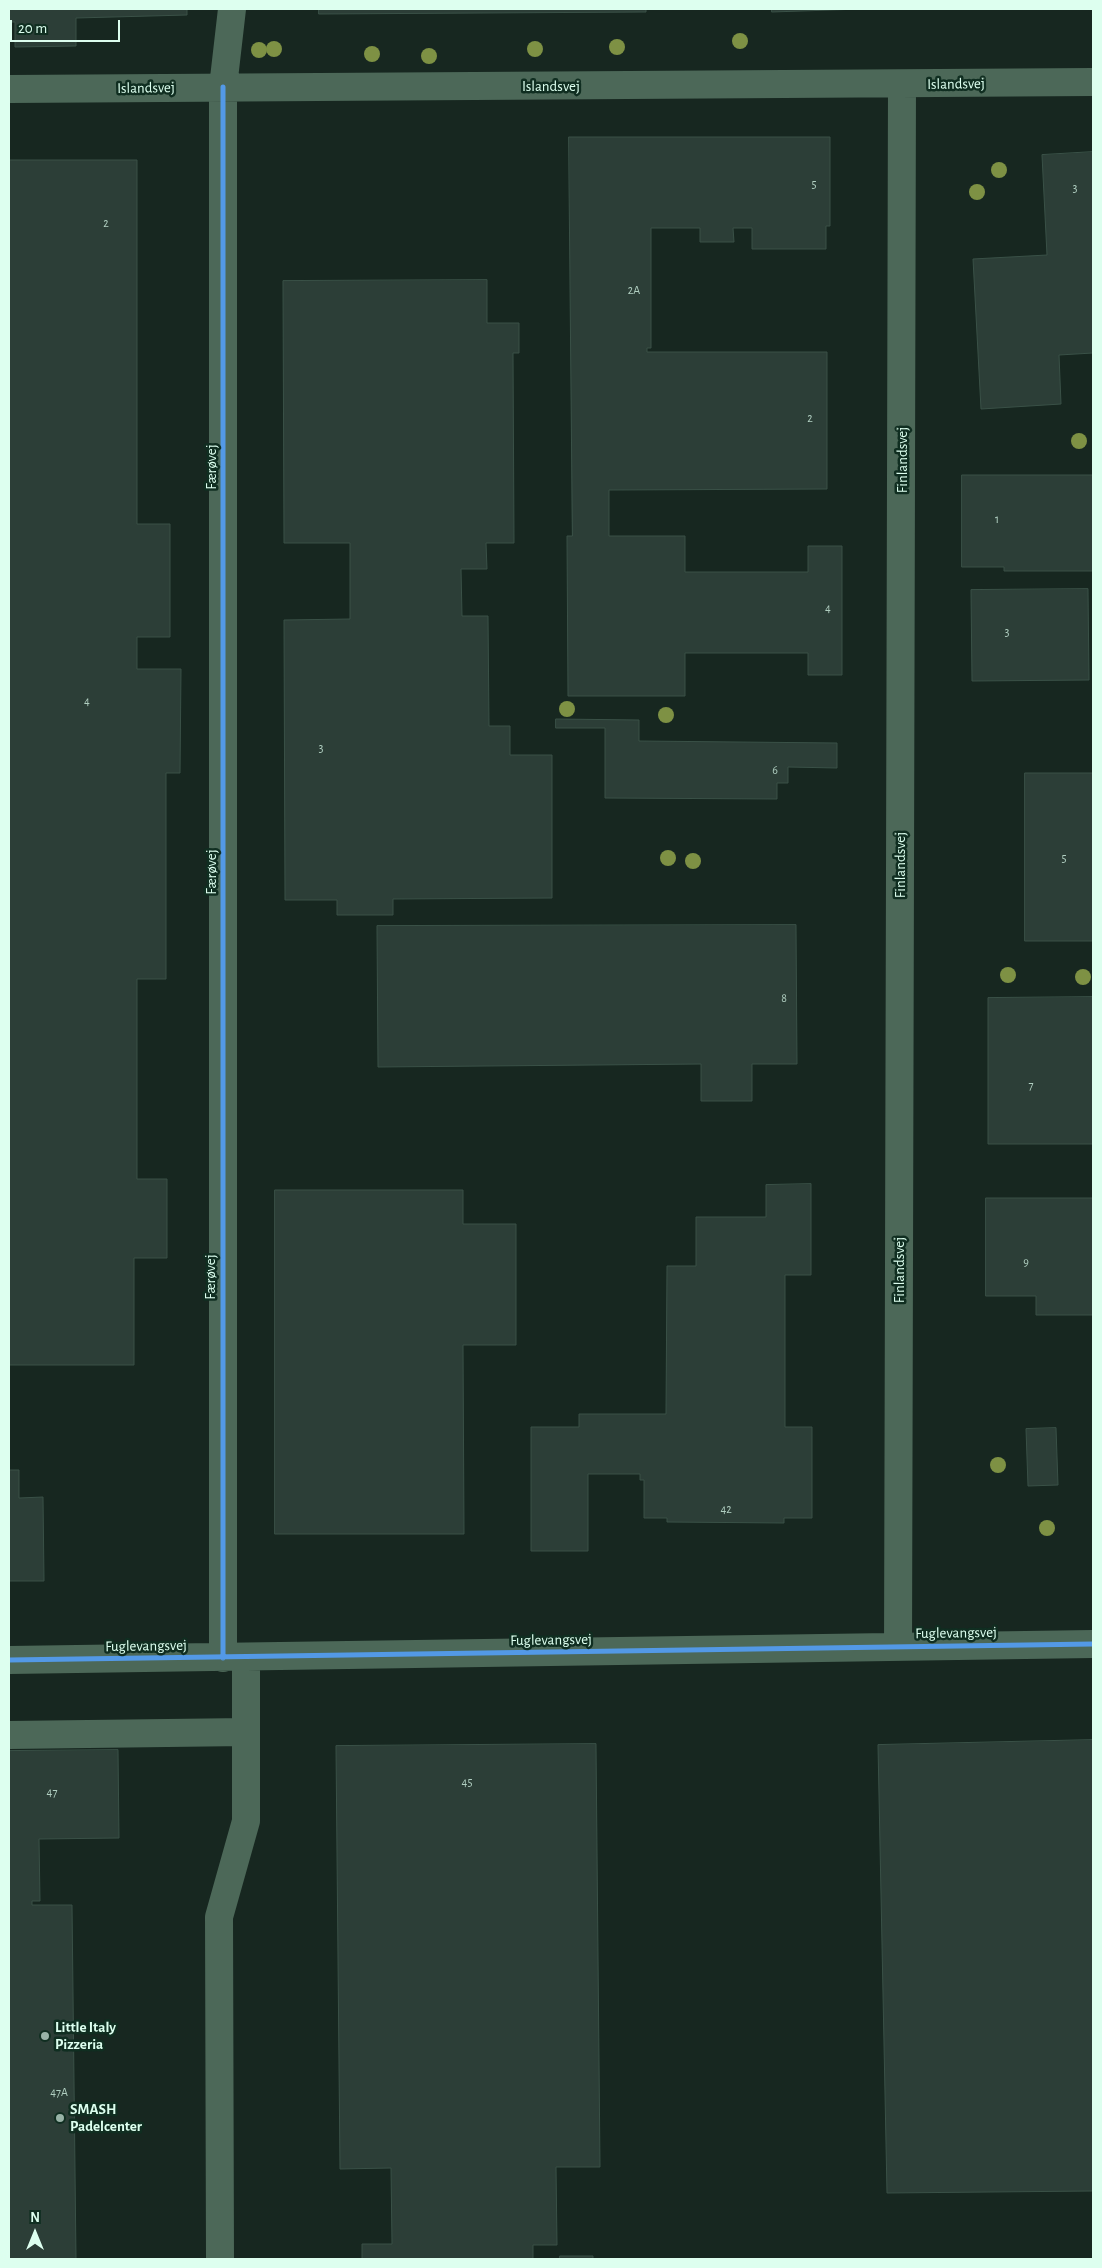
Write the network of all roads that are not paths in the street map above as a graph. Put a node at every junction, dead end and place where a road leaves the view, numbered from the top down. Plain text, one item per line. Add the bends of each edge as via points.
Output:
1 (232, 9) edge
2 (1093, 82) edge
3 (902, 84) junction
4 (223, 87) junction
5 (9, 89) edge
6 (1093, 1644) edge
7 (898, 1646) junction
8 (234, 1658) junction
9 (9, 1660) edge
10 (246, 1732) junction
11 (9, 1735) edge
12 (220, 2259) edge

1 - 4 street, Færøvej
2 - 3 street, Islandsvej
3 - 4 street, Islandsvej
3 - 7 street, Finlandsvej
4 - 5 street, Islandsvej
4 - 8 street, Færøvej
6 - 7 street, Fuglevangsvej
7 - 8 street, Fuglevangsvej
8 - 9 street, Fuglevangsvej
8 - 10 street, Færøvej
10 - 11 street
10 - 12 street, Færøvej via 246,1821 219,1917

